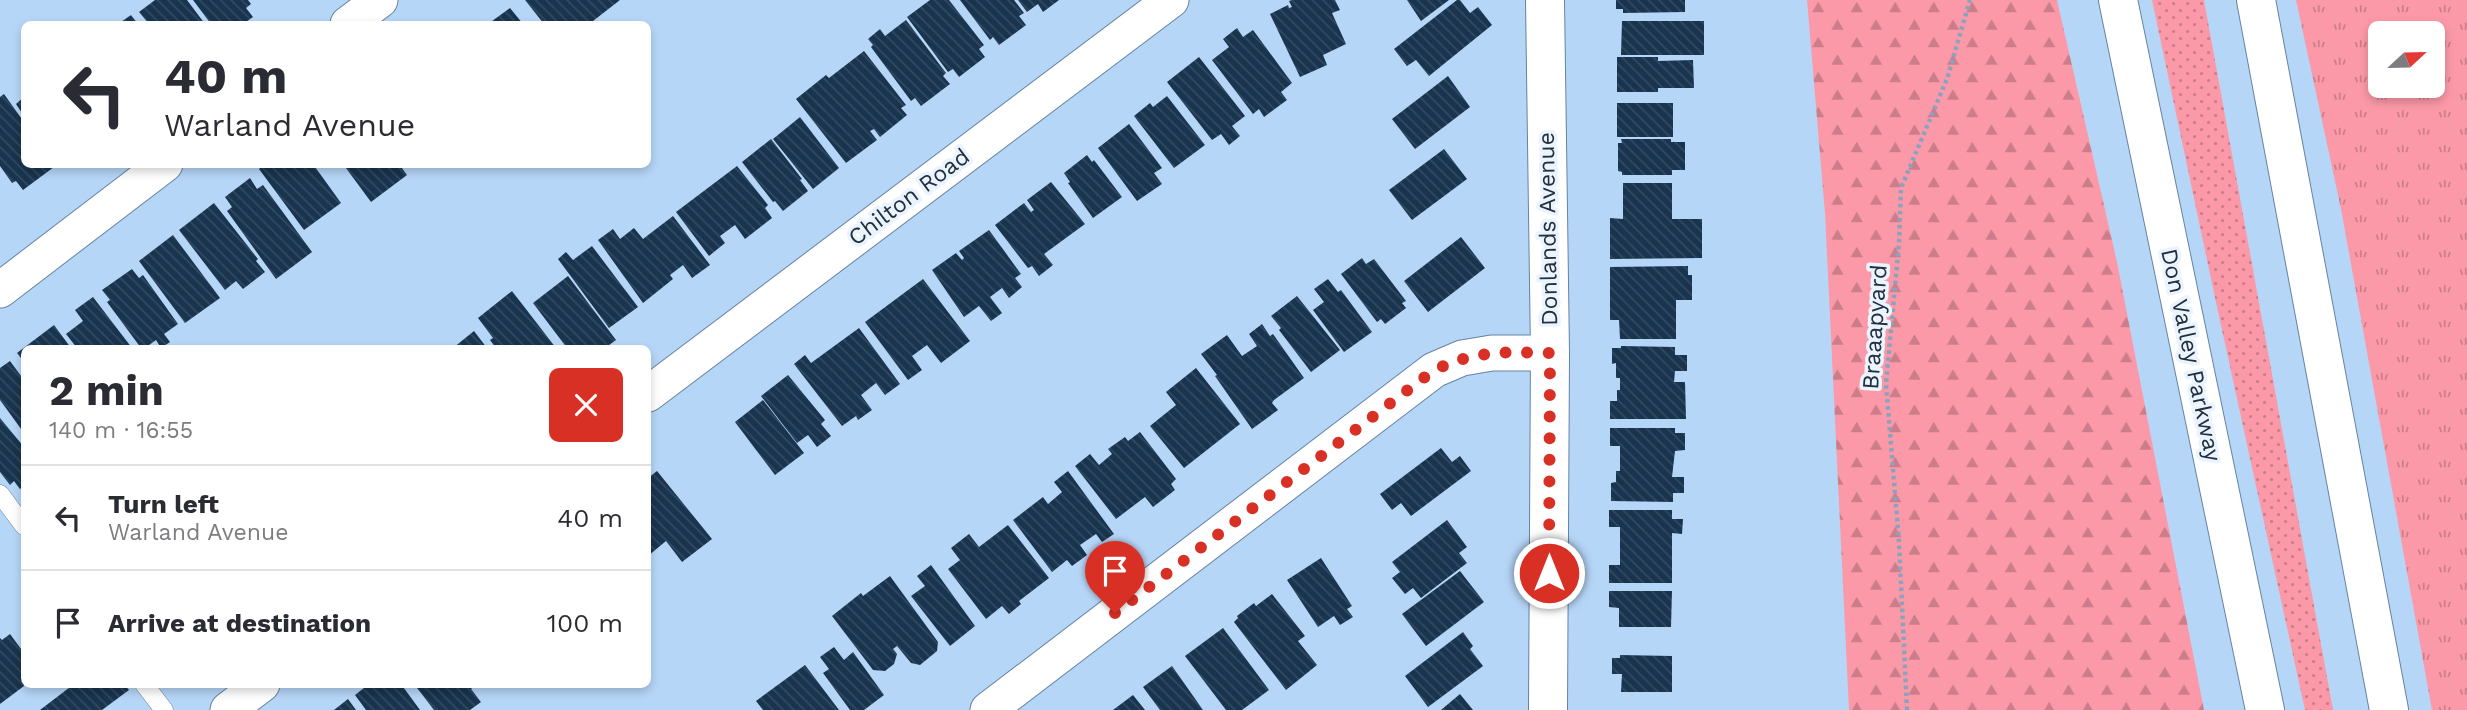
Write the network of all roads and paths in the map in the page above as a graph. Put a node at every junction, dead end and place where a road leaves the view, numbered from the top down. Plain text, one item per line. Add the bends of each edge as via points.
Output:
1 (380, 0) edge
2 (1171, 0) edge
3 (1545, 0) edge
4 (1970, 0) edge
5 (2118, 0) edge
6 (2256, 0) edge
7 (352, 21) edge
8 (160, 168) edge
9 (0, 290) edge
10 (1550, 353) junction
11 (651, 392) edge
12 (0, 494) edge
13 (21, 522) edge
14 (147, 688) edge
15 (257, 688) edge
16 (164, 710) edge
17 (228, 710) edge
18 (988, 710) edge
19 (1548, 710) edge
20 (1907, 710) edge
21 (2264, 710) edge
22 (2389, 710) edge

1 - 7 street
2 - 11 street, Chilton Road
3 - 10 main road, Donlands Avenue
4 - 20 path, Braaapyard via 1947,79 1901,188 1886,384
5 - 21 main road, Don Valley Parkway
6 - 22 main road
8 - 9 street
10 - 18 street via 1492,353 1462,358 1434,370
10 - 19 main road, Donlands Avenue
12 - 13 lane
14 - 16 lane
15 - 17 street

